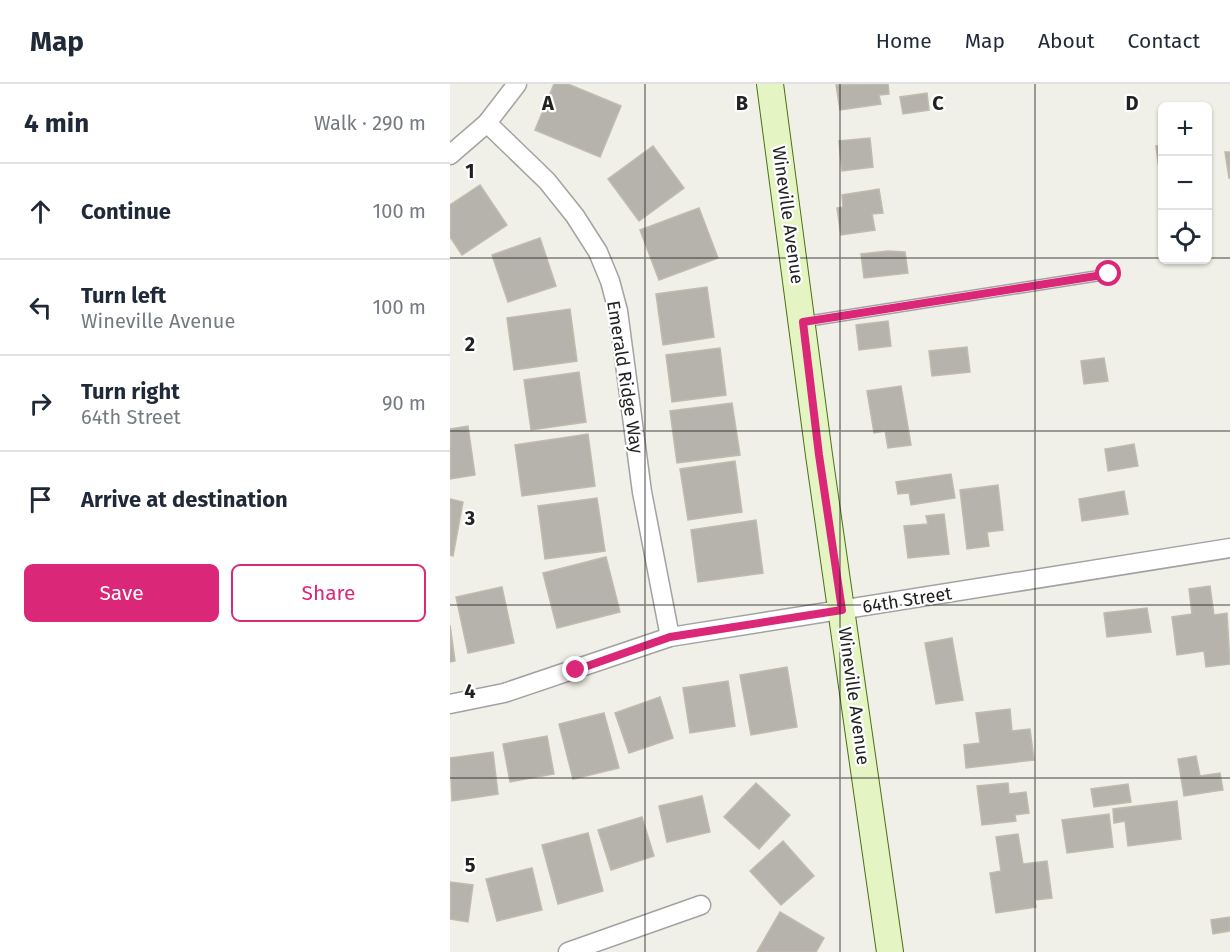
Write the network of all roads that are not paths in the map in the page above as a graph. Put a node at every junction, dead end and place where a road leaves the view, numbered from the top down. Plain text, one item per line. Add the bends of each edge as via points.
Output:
1 (517, 84) edge
2 (770, 84) edge
3 (487, 123) junction
4 (450, 155) edge
5 (1109, 274) dead end
6 (803, 322) junction
7 (1230, 548) edge
8 (842, 610) junction
9 (670, 637) junction
10 (450, 704) edge
11 (701, 905) dead end
12 (568, 952) edge
13 (890, 952) edge

1 - 3 street
2 - 6 street, Wineville Avenue
3 - 4 street
3 - 9 street, Emerald Ridge Way via 547,181 575,216 598,252 610,281 618,311 642,492
5 - 6 lane
6 - 8 street, Wineville Avenue
7 - 8 street, 64th Street
8 - 9 street, 64th Street
8 - 13 street, Wineville Avenue
9 - 10 street, 64th Street via 504,693
11 - 12 street

